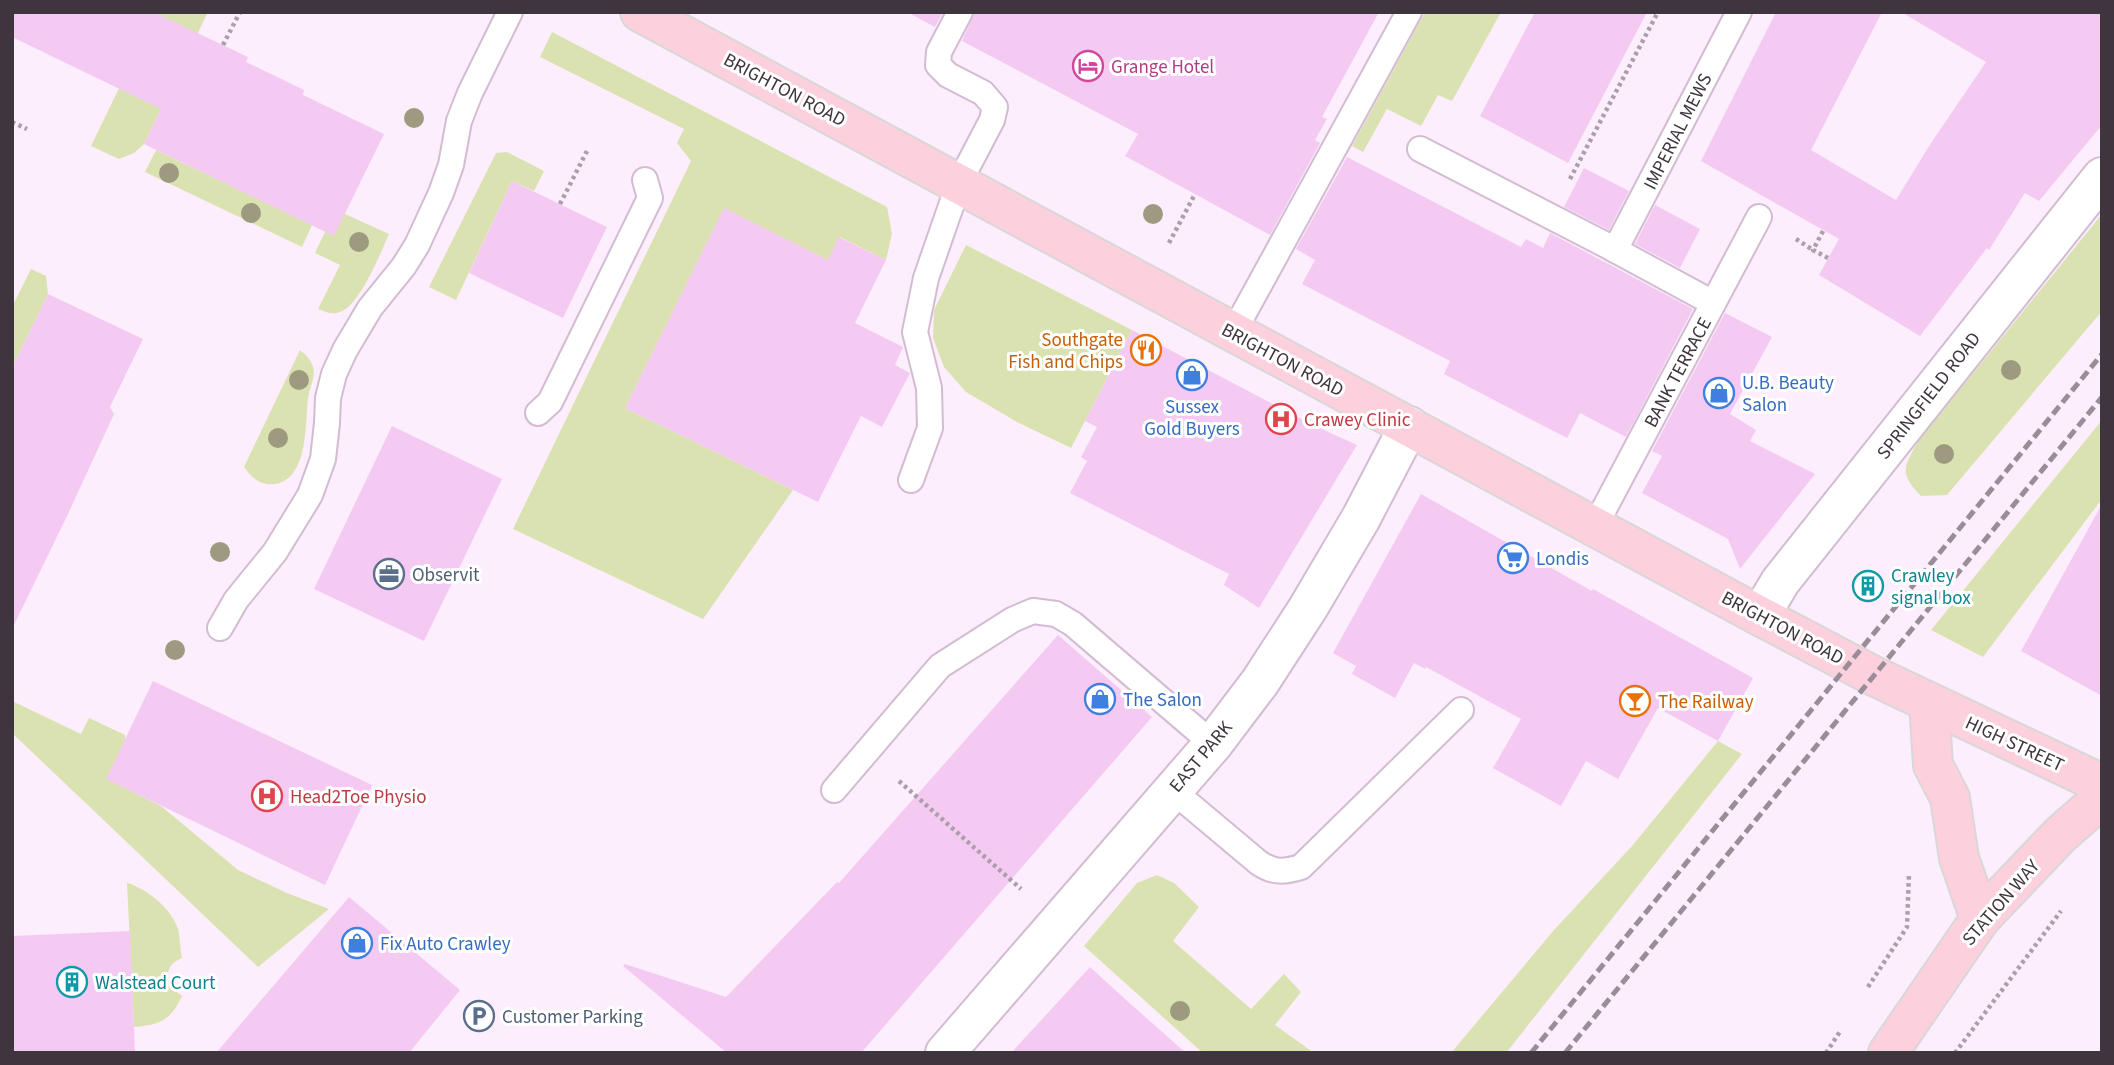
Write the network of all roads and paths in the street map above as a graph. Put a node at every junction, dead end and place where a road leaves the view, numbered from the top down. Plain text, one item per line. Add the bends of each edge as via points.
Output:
1 (240, 12) edge
2 (510, 12) edge
3 (640, 12) edge
4 (960, 12) edge
5 (1409, 12) edge
6 (1658, 12) edge
7 (1739, 12) edge
8 (223, 45) dead end
9 (1600, 102) dead end
10 (1609, 105) junction
11 (12, 122) edge
12 (27, 129) dead end
13 (1420, 149) dead end
14 (587, 151) dead end
15 (2102, 177) edge
16 (645, 180) dead end
17 (960, 183) junction
18 (560, 204) dead end
19 (1551, 216) junction
20 (1759, 218) dead end
21 (1824, 230) dead end
22 (1615, 250) junction
23 (1828, 258) dead end
24 (1713, 303) junction
25 (1233, 333) junction
26 (538, 413) dead end
27 (1409, 426) junction
28 (911, 480) dead end
29 (1595, 526) junction
30 (1760, 616) junction
31 (220, 628) dead end
32 (1928, 702) junction
33 (1461, 710) dead end
34 (1213, 744) junction
35 (866, 753) junction
36 (2102, 784) edge
37 (834, 790) dead end
38 (1172, 790) junction
39 (2102, 798) edge
40 (2063, 908) dead end
41 (1980, 919) junction
42 (1058, 921) junction
43 (945, 1053) edge
44 (1888, 1053) edge
45 (1955, 1053) edge

1 - 8 path
2 - 31 lane via 459,121 451,164 429,220 404,266 370,308 334,374 323,459 310,495
3 - 17 main road, BRIGHTON ROAD
4 - 17 lane via 939,52 938,65 983,93 995,107
5 - 25 lane
6 - 10 path
7 - 22 lane, IMPERIAL MEWS
9 - 10 path
10 - 19 path
11 - 12 path
13 - 19 lane
14 - 18 path
15 - 30 street, SPRINGFIELD ROAD via 1780,582
16 - 26 lane via 650,198 550,402
17 - 25 main road, BRIGHTON ROAD
17 - 28 lane via 926,278 915,332 929,388 930,428
19 - 22 lane
20 - 24 lane, BANK TERRACE
21 - 23 path via 1813,250
22 - 24 lane
24 - 29 lane, BANK TERRACE
25 - 27 main road, BRIGHTON ROAD
27 - 29 main road, BRIGHTON ROAD
27 - 34 street, EAST PARK via 1308,608
29 - 30 main road, BRIGHTON ROAD
30 - 32 main road, BRIGHTON ROAD
32 - 36 main road, HIGH STREET
32 - 41 main road via 1933,765 1950,798 1959,858
33 - 38 lane via 1301,867 1286,872 1271,871 1259,863
34 - 35 lane via 1073,624 1056,614 1033,611 940,666
34 - 38 street, EAST PARK
35 - 37 lane
35 - 42 path
38 - 42 street, EAST PARK
39 - 41 main road, STATION WAY
40 - 45 path
41 - 44 main road, STATION WAY
42 - 43 street, EAST PARK

